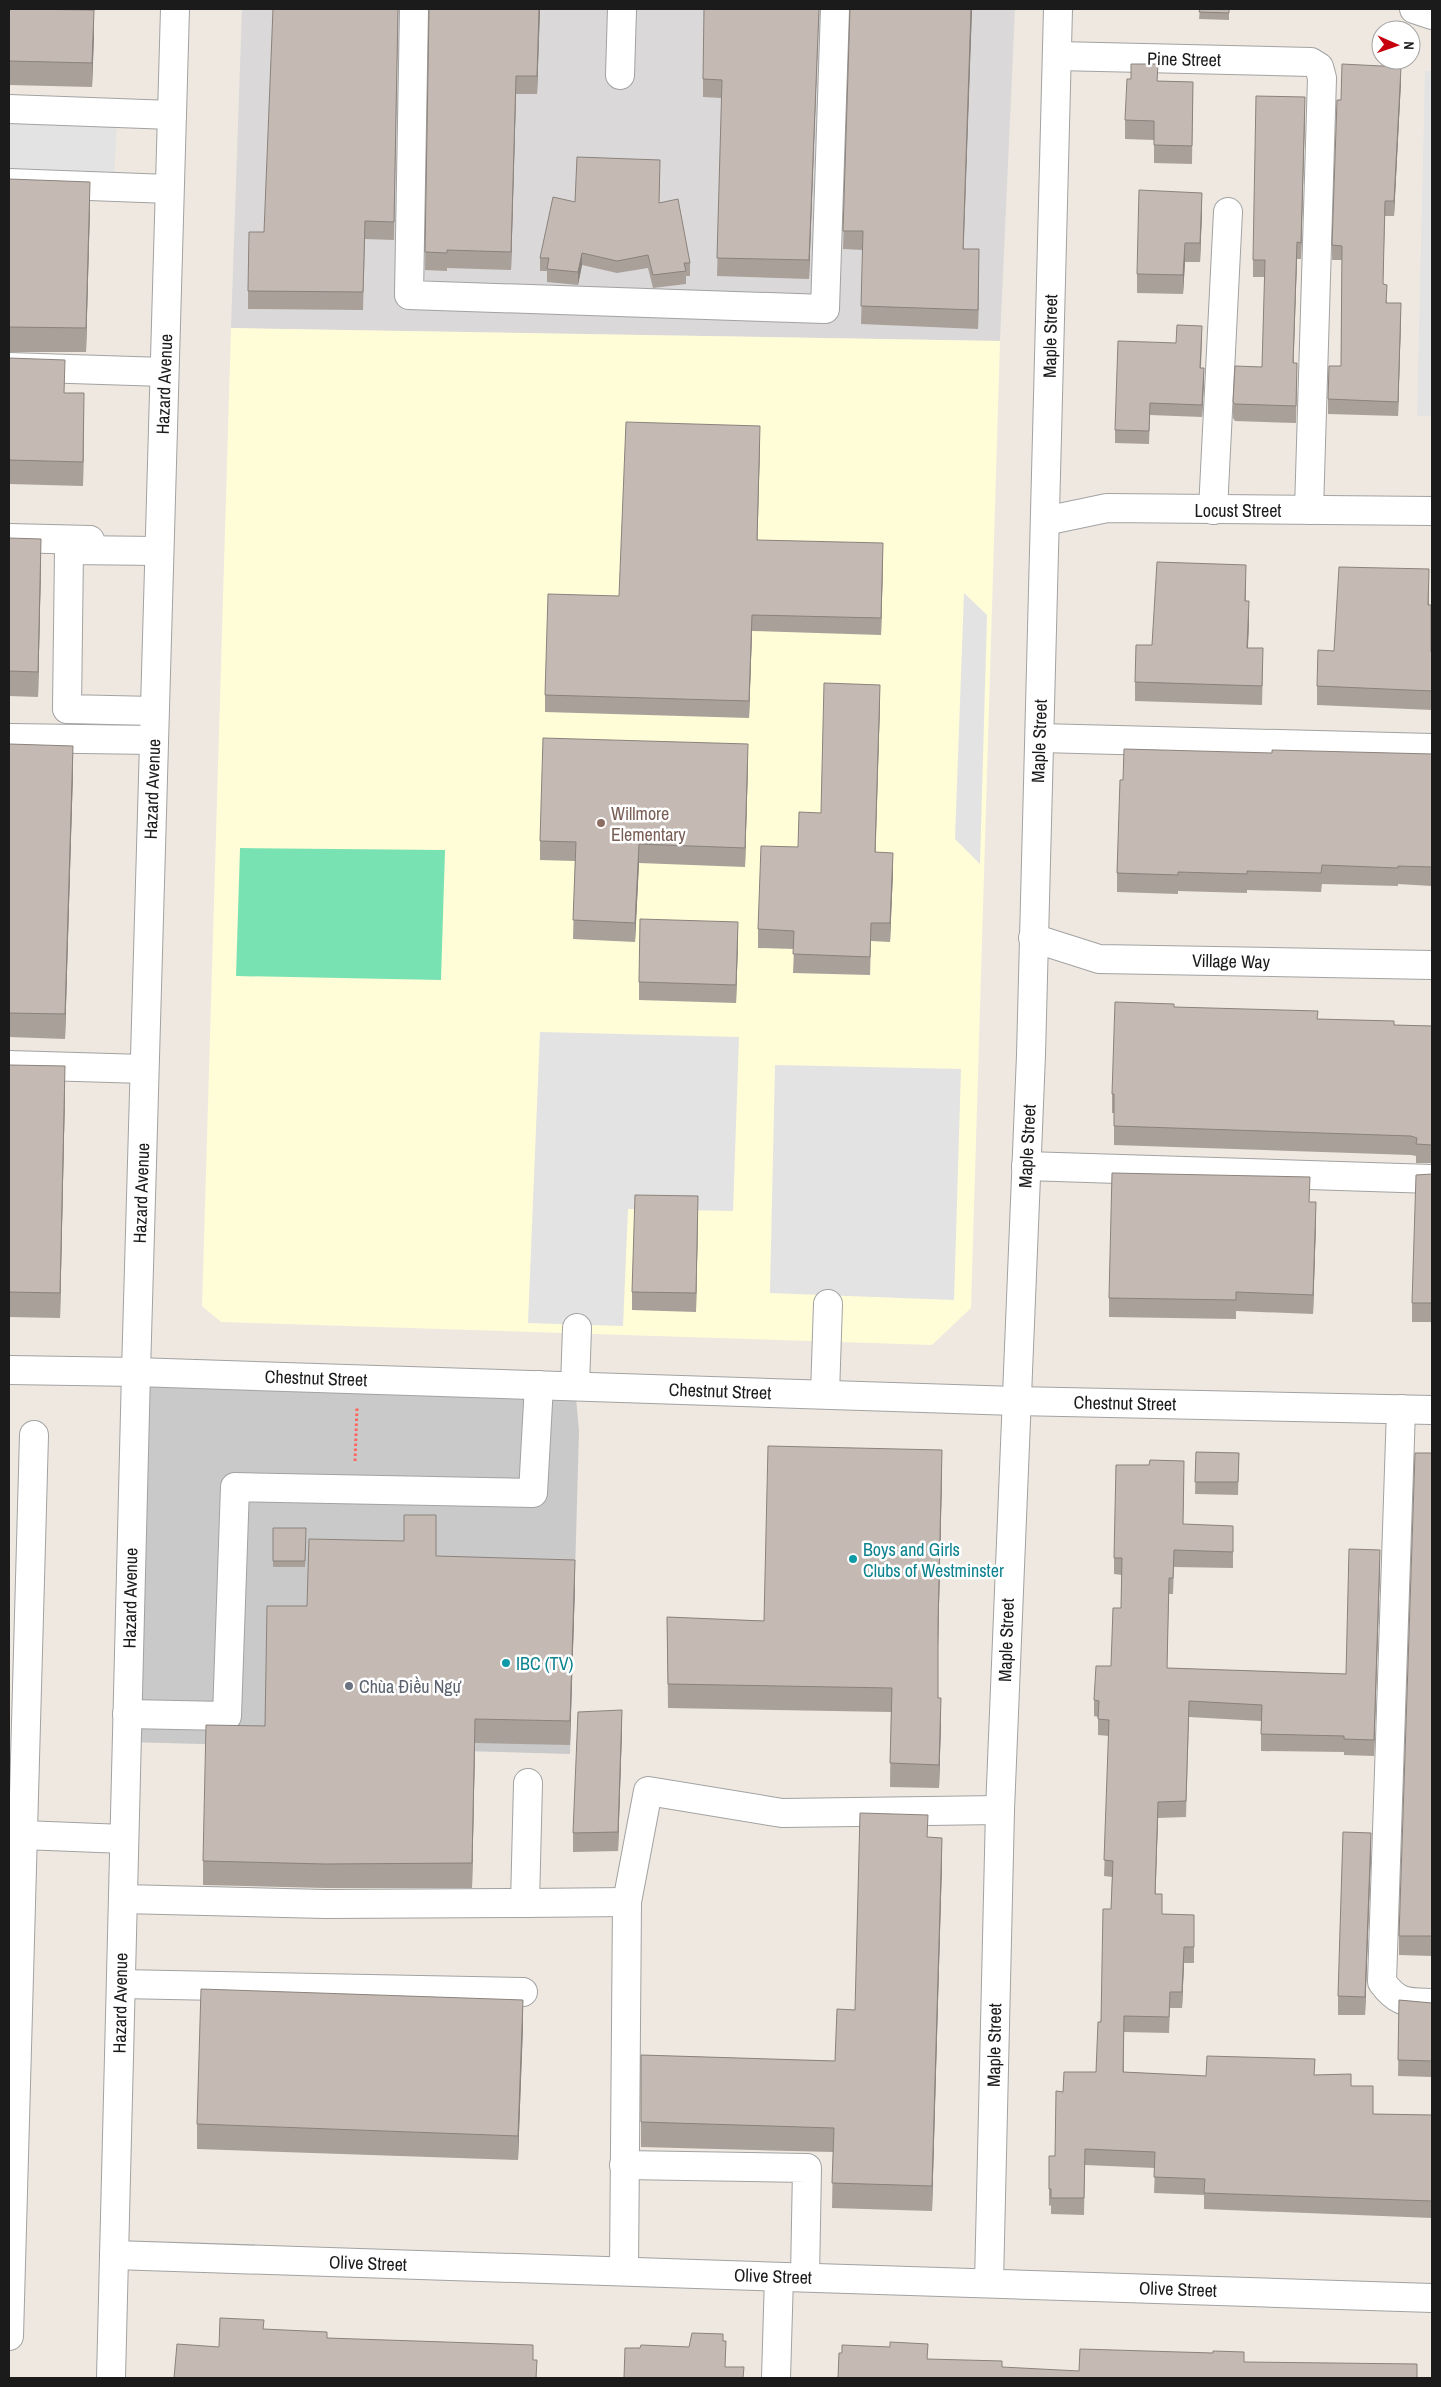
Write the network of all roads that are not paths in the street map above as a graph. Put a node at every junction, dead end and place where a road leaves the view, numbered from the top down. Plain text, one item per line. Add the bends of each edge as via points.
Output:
1 (175, 9) edge
2 (414, 9) edge
3 (622, 9) edge
4 (834, 9) edge
5 (1058, 9) edge
6 (1414, 9) edge
7 (1432, 15) edge
8 (1057, 56) junction
9 (620, 75) dead end
10 (9, 109) edge
11 (172, 115) junction
12 (9, 182) edge
13 (169, 189) junction
14 (1228, 212) dead end
15 (9, 368) edge
16 (164, 372) junction
17 (1213, 510) junction
18 (1309, 510) junction
19 (1432, 511) edge
20 (1045, 521) junction
21 (9, 538) edge
22 (159, 546) junction
23 (154, 711) junction
24 (9, 738) edge
25 (1040, 738) junction
26 (154, 740) junction
27 (1432, 748) edge
28 (1033, 938) junction
29 (1432, 965) edge
30 (9, 1066) edge
31 (144, 1069) junction
32 (1026, 1166) junction
33 (1432, 1179) edge
34 (828, 1304) dead end
35 (577, 1328) dead end
36 (9, 1370) edge
37 (136, 1372) junction
38 (539, 1385) junction
39 (575, 1386) junction
40 (825, 1394) junction
41 (1015, 1401) junction
42 (1401, 1409) junction
43 (1432, 1410) edge
44 (34, 1435) dead end
45 (127, 1714) junction
46 (528, 1783) dead end
47 (1000, 1810) junction
48 (24, 1835) junction
49 (124, 1839) junction
50 (123, 1899) junction
51 (627, 1902) junction
52 (525, 1903) junction
53 (121, 1984) junction
54 (523, 1992) dead end
55 (1432, 2003) edge
56 (624, 2165) junction
57 (114, 2255) junction
58 (624, 2271) junction
59 (792, 2277) junction
60 (989, 2283) junction
61 (1432, 2298) edge
62 (9, 2336) edge
63 (111, 2378) edge
64 (776, 2378) edge

1 - 11 street, Hazard Avenue
2 - 4 street via 409,295 825,309
3 - 9 street
5 - 8 street, Maple Street
6 - 7 street
8 - 18 street, Pine Street via 1311,62 1319,67 1322,78
8 - 20 street, Maple Street
10 - 11 street
11 - 13 street, Hazard Avenue
12 - 13 street
13 - 16 street, Hazard Avenue
14 - 17 street
15 - 16 street
16 - 22 street, Hazard Avenue
17 - 18 street, Locust Street
17 - 20 street, Locust Street via 1107,508
18 - 19 street, Locust Street
20 - 25 street, Maple Street
21 - 22 street
22 - 23 street, Hazard Avenue
22 - 23 street via 69,550 67,710
23 - 26 street, Hazard Avenue
24 - 26 street
25 - 27 street
25 - 28 street, Maple Street
26 - 31 street, Hazard Avenue
28 - 29 street, Village Way via 1099,959
28 - 32 street, Maple Street
30 - 31 street
31 - 37 street, Hazard Avenue
32 - 33 street
32 - 41 street, Maple Street
34 - 40 street
35 - 39 street
36 - 37 street, Chestnut Street
37 - 38 street, Chestnut Street
37 - 45 street, Hazard Avenue
38 - 39 street, Chestnut Street
38 - 45 street via 533,1493 235,1487 227,1716
39 - 40 street, Chestnut Street
40 - 41 street, Chestnut Street
41 - 42 street, Chestnut Street
41 - 47 street, Maple Street
42 - 43 street, Chestnut Street
42 - 55 street via 1382,1982 1392,1995 1404,2002
44 - 48 street
45 - 49 street, Hazard Avenue
46 - 52 street
47 - 51 street via 782,1813 648,1791
47 - 60 street, Maple Street
48 - 49 street
48 - 62 street
49 - 50 street, Hazard Avenue
50 - 52 street via 325,1904
50 - 53 street, Hazard Avenue
51 - 52 street
51 - 56 street
53 - 54 street
53 - 57 street, Hazard Avenue
56 - 58 street
56 - 59 street via 807,2168
57 - 58 street, Olive Street
57 - 63 street, Hazard Avenue
58 - 59 street, Olive Street
59 - 60 street, Olive Street
59 - 64 street
60 - 61 street, Olive Street

